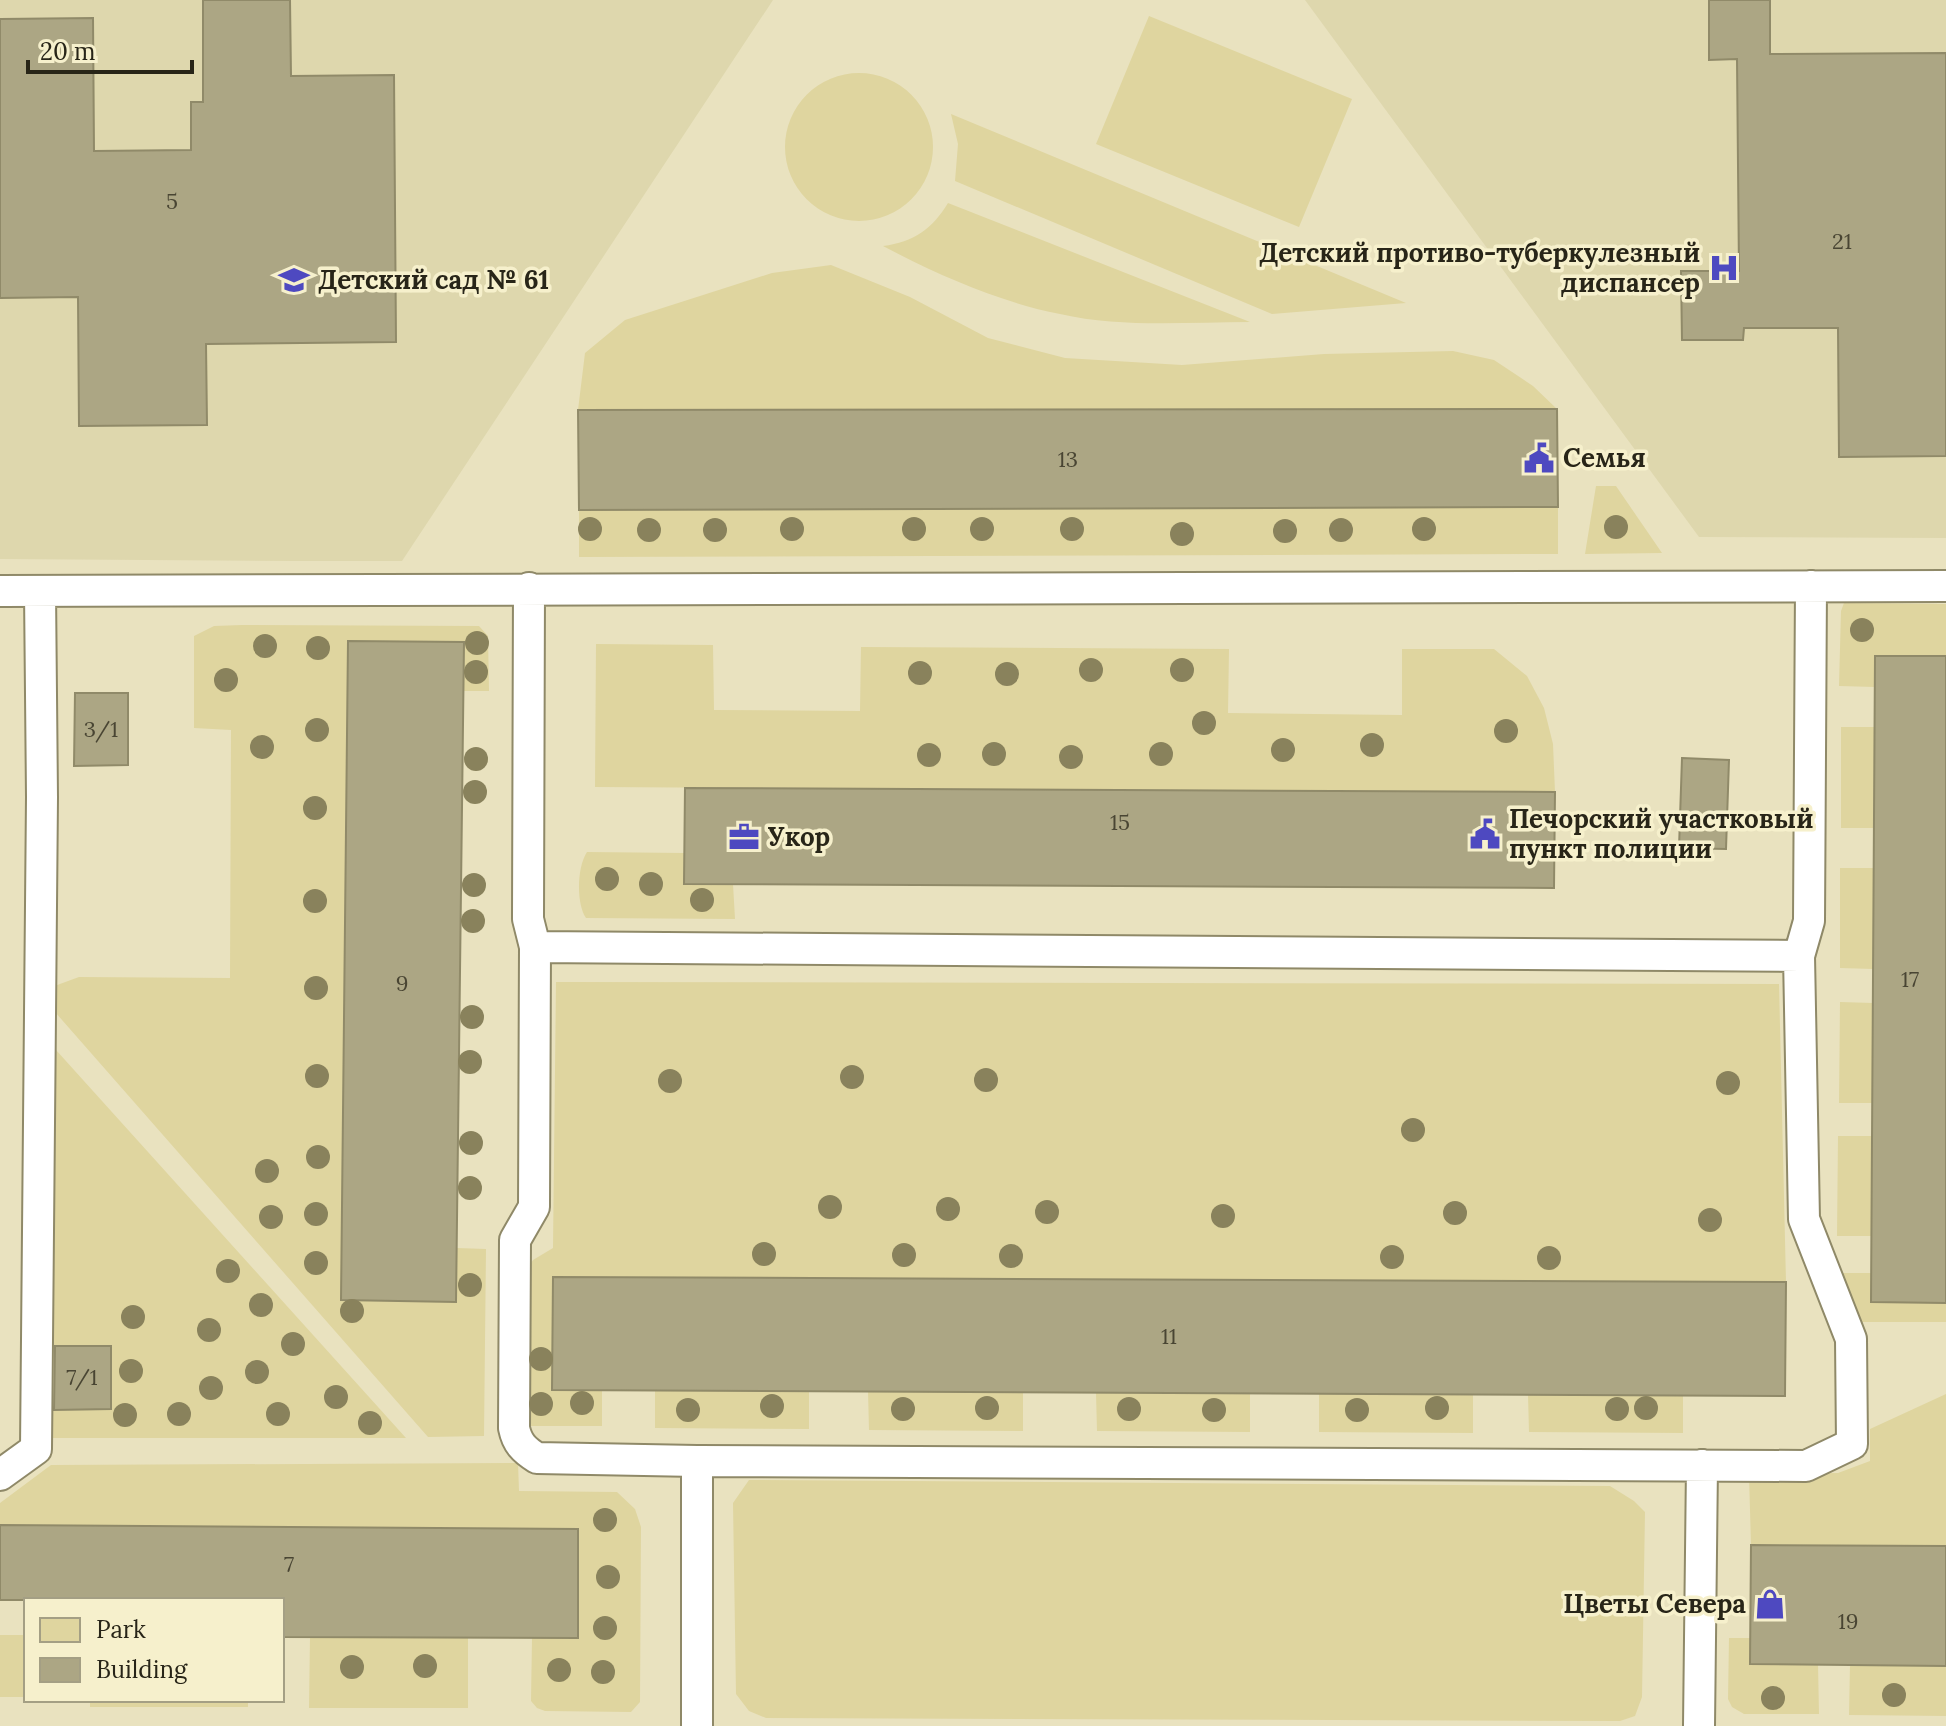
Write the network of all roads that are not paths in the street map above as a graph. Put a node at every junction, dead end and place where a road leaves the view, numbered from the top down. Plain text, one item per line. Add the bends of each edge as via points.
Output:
1 (1811, 586) junction
2 (1946, 586) edge
3 (529, 588) junction
4 (0, 591) edge
5 (40, 591) junction
6 (535, 947) junction
7 (1799, 956) junction
8 (697, 1461) junction
9 (1702, 1465) junction
10 (0, 1475) edge
11 (697, 1726) edge
12 (1699, 1726) edge

1 - 2 lane
1 - 3 lane
1 - 7 lane via 1809,921
3 - 5 lane
3 - 6 lane via 528,919
4 - 5 lane
5 - 10 lane via 36,1449
6 - 7 lane
6 - 8 lane via 534,1207 515,1240 516,1440 537,1458
7 - 9 lane via 1804,1219 1851,1339 1852,1444 1806,1466
8 - 9 lane
8 - 11 lane
9 - 12 lane

